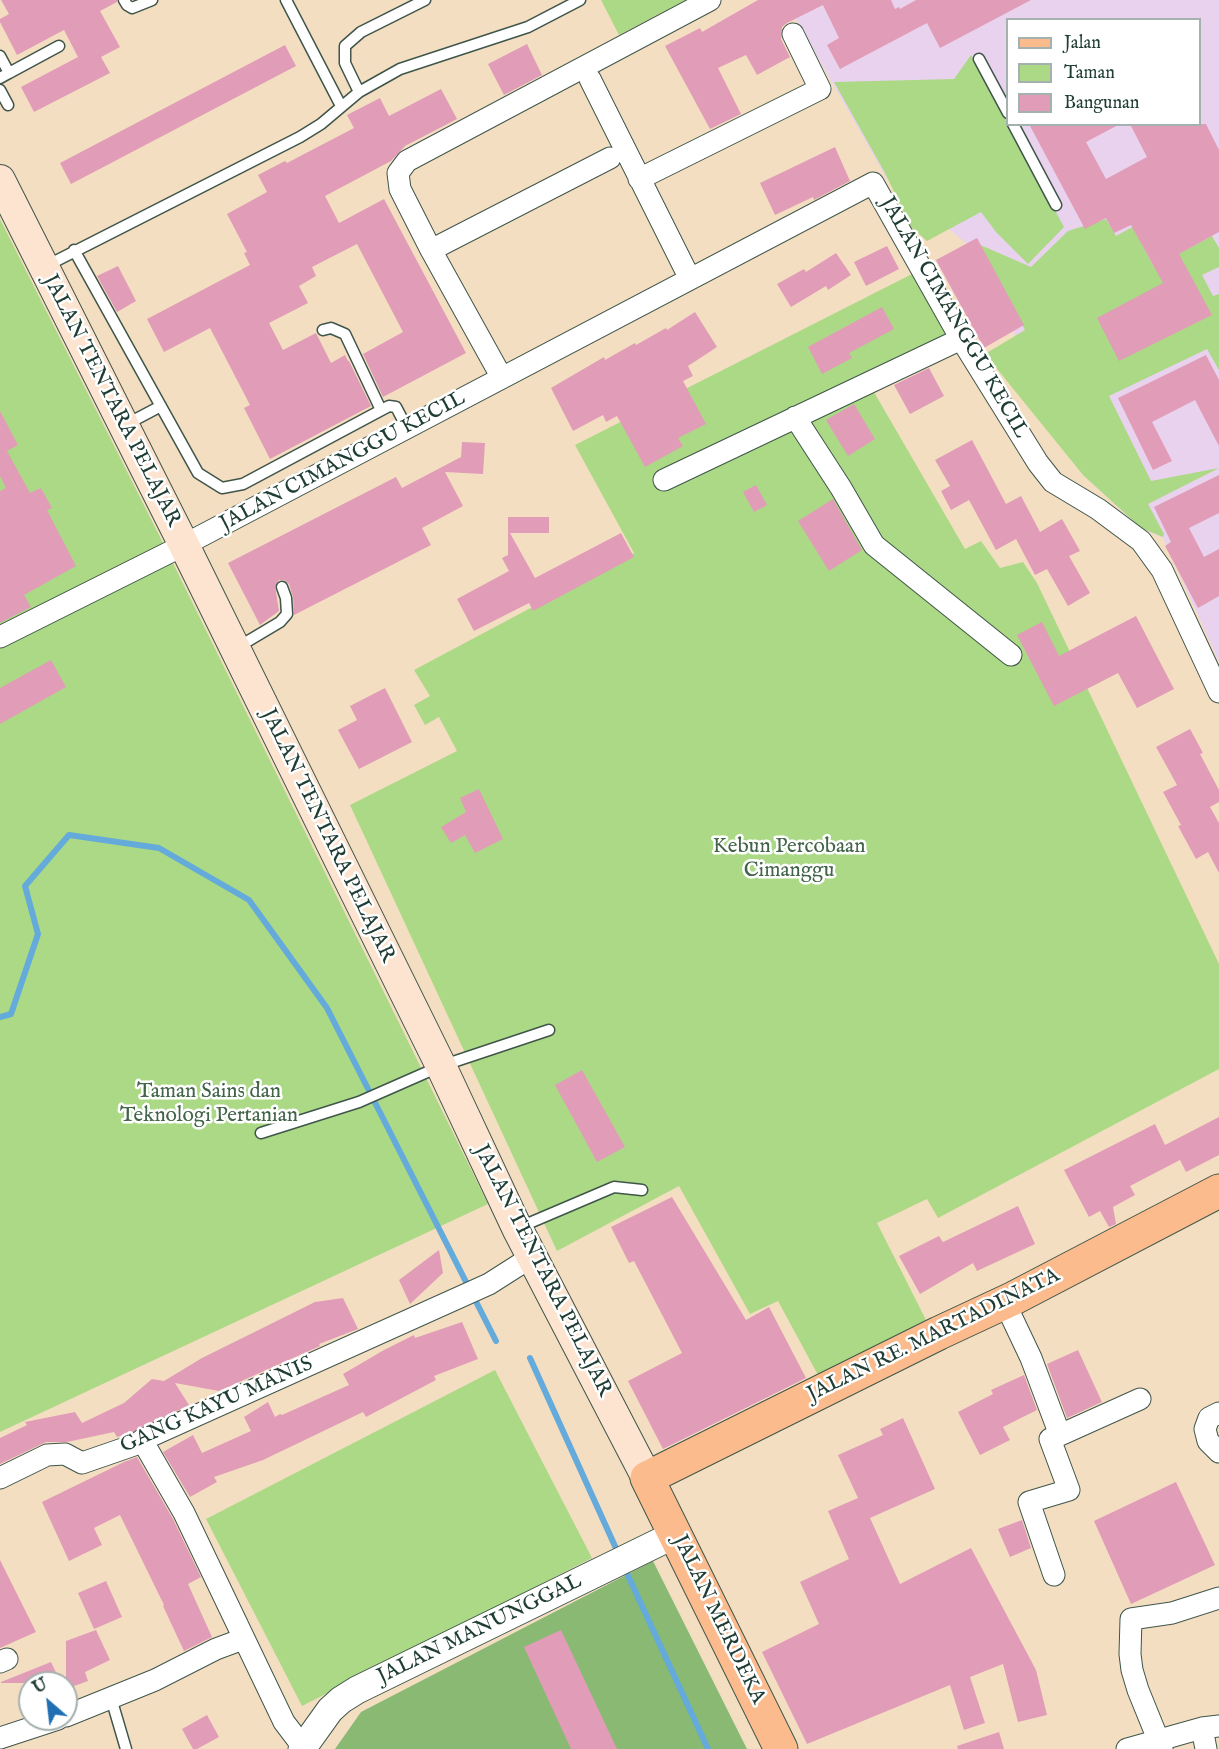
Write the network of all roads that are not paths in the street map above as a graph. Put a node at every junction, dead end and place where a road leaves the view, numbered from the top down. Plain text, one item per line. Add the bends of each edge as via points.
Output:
1 (124, 0) edge
2 (152, 0) edge
3 (286, 0) edge
4 (425, 0) edge
5 (580, 0) edge
6 (710, 0) edge
7 (793, 34) dead end
8 (59, 46) dead end
9 (0, 56) edge
10 (979, 59) dead end
11 (4, 76) edge
12 (590, 79) dead end
13 (0, 90) edge
14 (359, 92) junction
15 (8, 105) dead end
16 (341, 106) junction
17 (1006, 109) edge
18 (1014, 126) edge
19 (610, 158) dead end
20 (639, 179) junction
21 (0, 180) edge
22 (1056, 205) dead end
23 (74, 250) junction
24 (430, 250) junction
25 (44, 267) junction
26 (690, 279) junction
27 (323, 330) dead end
28 (961, 339) junction
29 (502, 378) junction
30 (161, 406) junction
31 (381, 410) junction
32 (795, 417) junction
33 (122, 427) junction
34 (407, 428) junction
35 (664, 480) dead end
36 (184, 545) junction
37 (282, 587) dead end
38 (0, 637) edge
39 (235, 648) junction
40 (1011, 655) dead end
41 (1219, 692) edge
42 (549, 1030) dead end
43 (441, 1066) junction
44 (261, 1133) dead end
45 (642, 1190) dead end
46 (1219, 1191) edge
47 (1219, 1215) edge
48 (517, 1228) junction
49 (533, 1256) junction
50 (1012, 1318) junction
51 (1140, 1399) dead end
52 (822, 1400) junction
53 (1219, 1413) edge
54 (1060, 1436) junction
55 (142, 1440) junction
56 (1219, 1452) edge
57 (0, 1478) edge
58 (650, 1485) junction
59 (676, 1534) junction
60 (1053, 1575) dead end
61 (1219, 1598) edge
62 (243, 1639) junction
63 (111, 1698) junction
64 (78, 1711) edge
65 (1211, 1727) edge
66 (21, 1731) edge
67 (0, 1738) edge
68 (1161, 1744) edge
69 (302, 1748) edge
70 (126, 1749) edge
71 (781, 1749) edge
72 (1127, 1749) edge
73 (1206, 1749) edge

1 - 2 lane via 132,8
3 - 16 lane
4 - 14 lane via 361,32 345,46 345,63
5 - 14 lane via 528,27 400,69
6 - 24 street via 407,160 398,173 400,189
7 - 20 street via 820,89
8 - 11 lane
9 - 11 lane
10 - 17 lane
12 - 20 street
13 - 15 lane
14 - 16 lane
16 - 23 lane via 300,137
18 - 22 lane
19 - 24 street
20 - 26 street
21 - 25 main road, JALAN TENTARA PELAJAR
23 - 25 lane
23 - 30 lane
24 - 29 street
25 - 33 main road, JALAN TENTARA PELAJAR
26 - 28 street, JALAN CIMANGGU KECIL via 873,183
26 - 29 street, JALAN CIMANGGU KECIL
27 - 31 lane via 331,328 345,334
28 - 32 street
28 - 41 street, JALAN CIMANGGU KECIL via 1053,482 1141,541 1162,570
29 - 34 street, JALAN CIMANGGU KECIL
30 - 31 lane via 198,473 222,488 243,484
30 - 33 lane
31 - 34 lane via 396,407
32 - 35 street
32 - 40 street via 874,545
33 - 36 main road, JALAN TENTARA PELAJAR
34 - 36 street, JALAN CIMANGGU KECIL
36 - 38 street, JALAN CIMANGGU KECIL
36 - 39 main road, JALAN TENTARA PELAJAR
37 - 39 lane via 286,614 280,622
39 - 43 main road, JALAN TENTARA PELAJAR
42 - 43 lane
43 - 44 lane via 359,1102
43 - 48 main road, JALAN TENTARA PELAJAR
45 - 48 lane via 608,1189
46 - 52 main road, JALAN RE. MARTADINATA
47 - 50 main road, JALAN RE. MARTADINATA
48 - 49 main road, JALAN TENTARA PELAJAR
49 - 55 street, GANG KAYU MANIS via 489,1284
49 - 58 main road, JALAN TENTARA PELAJAR
50 - 52 main road, JALAN RE. MARTADINATA
50 - 54 street
51 - 54 street
52 - 58 main road, JALAN RE. MARTADINATA
53 - 56 street via 1209,1418 1205,1430 1208,1441
54 - 60 street via 1050,1440 1069,1490 1029,1502
55 - 57 street, GANG KAYU MANIS via 82,1463 65,1454 47,1455
55 - 62 street via 184,1513
58 - 59 main road, JALAN MERDEKA
59 - 69 street, JALAN MANUNGGAL via 341,1700
59 - 71 main road, JALAN MERDEKA
61 - 68 street via 1172,1613 1131,1619 1132,1670
62 - 63 street
62 - 69 street via 284,1722
63 - 64 street
63 - 70 lane
65 - 68 street
65 - 73 street
66 - 67 street
68 - 72 street

